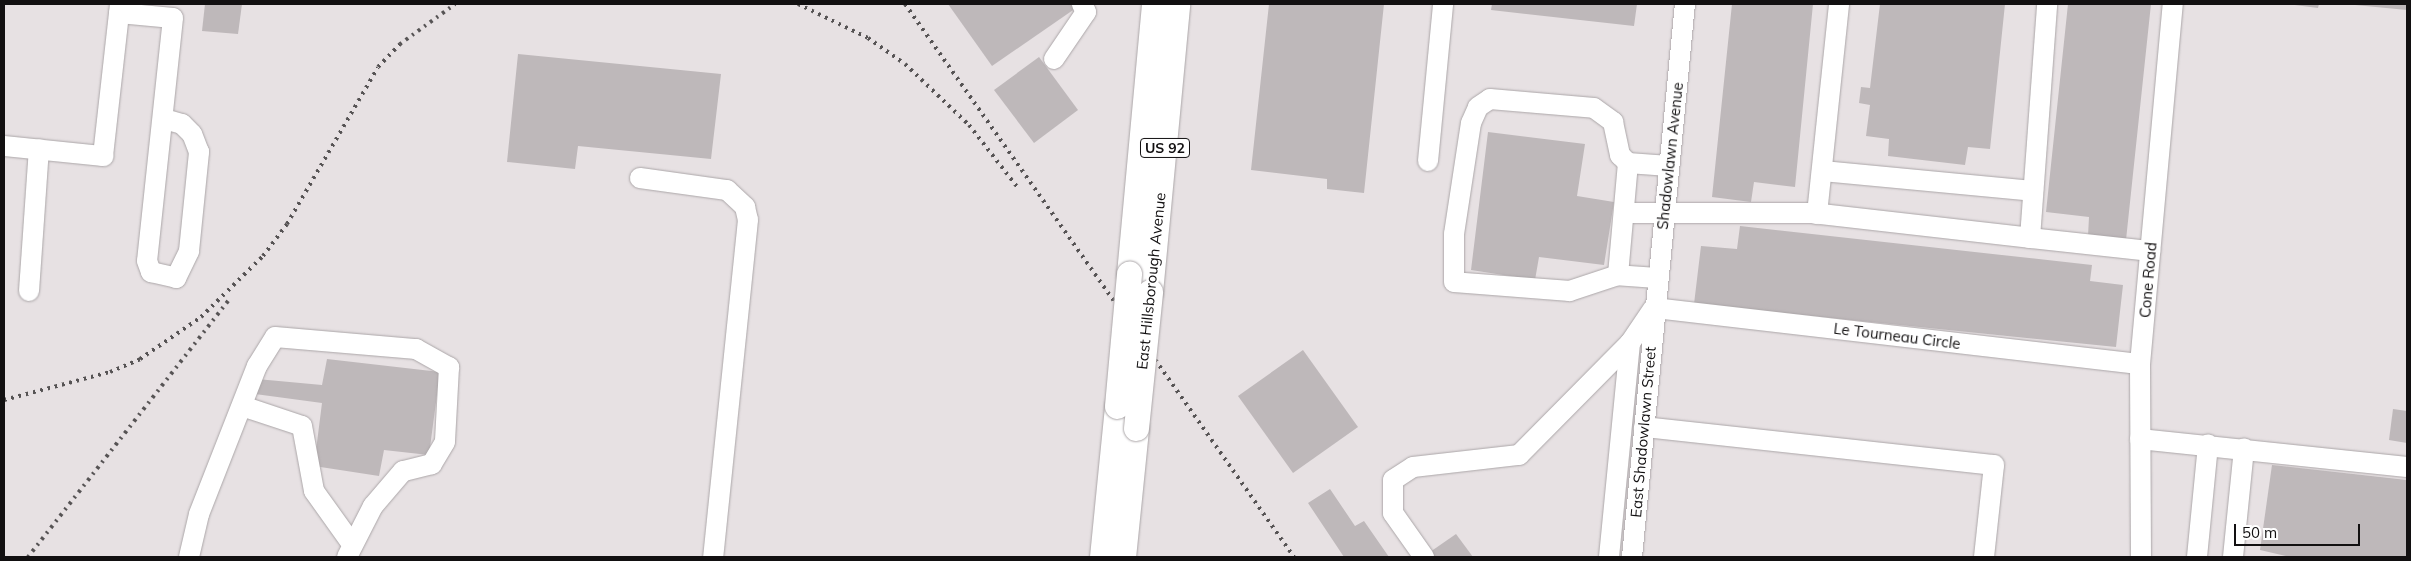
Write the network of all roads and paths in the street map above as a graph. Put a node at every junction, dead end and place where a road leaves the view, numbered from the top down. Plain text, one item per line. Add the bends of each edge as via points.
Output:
1 (1082, 4) edge
2 (1154, 4) edge
3 (1177, 4) edge
4 (1443, 4) edge
5 (1686, 4) edge
6 (1839, 4) edge
7 (2047, 4) edge
8 (2173, 4) edge
9 (120, 8) edge
10 (174, 11) edge
11 (1054, 59) dead end
12 (164, 119) junction
13 (4, 146) edge
14 (39, 149) junction
15 (1428, 161) dead end
16 (1628, 163) junction
17 (1669, 166) junction
18 (1822, 171) junction
19 (640, 178) dead end
20 (2033, 191) junction
21 (1626, 212) junction
22 (1664, 213) junction
23 (1817, 214) junction
24 (2030, 238) junction
25 (2150, 251) junction
26 (1618, 275) junction
27 (1657, 278) junction
28 (29, 291) dead end
29 (1655, 308) junction
30 (1630, 343) junction
31 (2140, 364) junction
32 (242, 406) junction
33 (1644, 427) junction
34 (2140, 438) junction
35 (2208, 445) junction
36 (2244, 449) junction
37 (2407, 467) edge
38 (350, 551) edge
39 (189, 557) edge
40 (713, 557) edge
41 (1102, 557) edge
42 (1124, 557) edge
43 (1424, 557) edge
44 (1609, 557) edge
45 (1632, 557) edge
46 (1984, 557) edge
47 (2141, 557) edge
48 (2197, 557) edge
49 (2233, 557) edge

1 - 11 street via 1086,12
2 - 41 main road, East Hillsborough Avenue / US 92, bridge
3 - 42 main road, East Hillsborough Avenue / US 92, bridge
4 - 15 street
5 - 17 street, Shadowlawn Avenue
6 - 18 street
7 - 20 street
8 - 25 street, Cone Road
9 - 10 street
9 - 14 street via 103,156
10 - 12 street
12 - 12 street via 147,261 151,272 176,278 188,251 199,152 192,134 182,124
13 - 14 street
14 - 28 street
16 - 17 street
16 - 21 street
16 - 26 street via 1620,154 1613,122 1594,108 1490,99 1478,107 1471,123 1454,234 1454,282 1570,291
17 - 22 street, Shadowlawn Avenue
18 - 20 street
18 - 23 street
19 - 40 street via 727,190 745,207 748,220
20 - 24 street
21 - 22 street
21 - 26 street
22 - 23 street
22 - 27 street, Shadowlawn Avenue
23 - 24 street
24 - 25 street
25 - 31 street, Cone Road
26 - 27 street
27 - 29 street, Shadowlawn Avenue
29 - 30 street
29 - 31 street, Le Tourneau Circle
29 - 33 street, East Shadowlawn Street
30 - 43 street via 1519,455 1413,467 1393,480 1394,513
30 - 44 street
31 - 34 street, Cone Road
32 - 38 street via 302,426 314,491
32 - 38 street via 275,337 416,350 449,367 446,442 432,464 404,471 373,506
32 - 39 street via 199,514
33 - 45 street, East Shadowlawn Street
33 - 46 street via 1994,465
34 - 35 street
34 - 47 street, Cone Road
35 - 36 street
35 - 48 street
36 - 37 street
36 - 49 street

